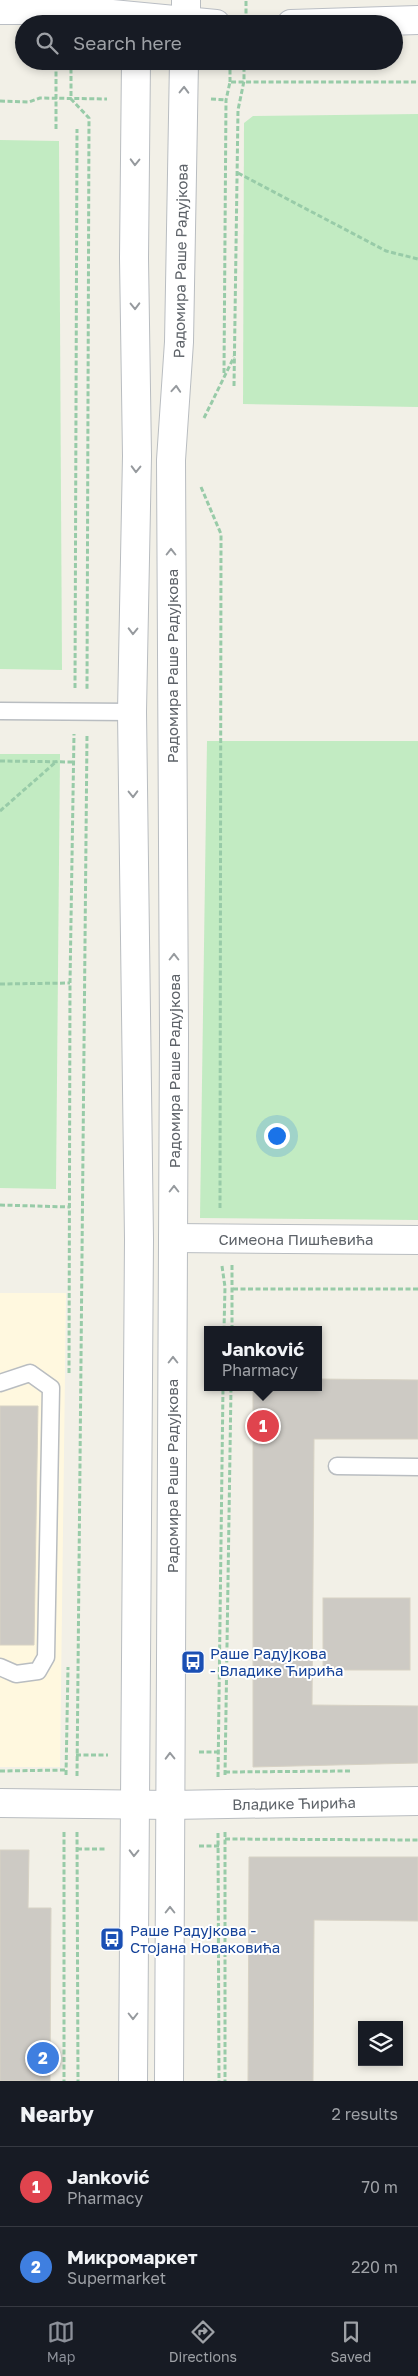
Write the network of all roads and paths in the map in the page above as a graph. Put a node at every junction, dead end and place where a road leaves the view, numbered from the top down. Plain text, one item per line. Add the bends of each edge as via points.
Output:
1 (246, 0) edge
2 (0, 10) edge
3 (137, 13) edge
4 (186, 15) edge
5 (246, 15) edge
6 (403, 20) edge
7 (418, 20) edge
8 (56, 70) edge
9 (71, 70) edge
10 (136, 70) edge
11 (184, 70) edge
12 (230, 70) edge
13 (244, 70) edge
14 (244, 81) junction
15 (230, 82) junction
16 (418, 82) edge
17 (56, 98) junction
18 (71, 98) junction
19 (0, 101) edge
20 (56, 129) dead end
21 (78, 129) dead end
22 (238, 173) junction
23 (418, 259) edge
24 (234, 357) junction
25 (224, 374) junction
26 (234, 386) dead end
27 (201, 424) dead end
28 (199, 482) dead end
29 (0, 711) edge
30 (81, 711) junction
31 (132, 712) junction
32 (0, 761) edge
33 (56, 761) junction
34 (74, 762) junction
35 (0, 811) edge
36 (70, 983) junction
37 (0, 984) edge
38 (0, 1205) edge
39 (70, 1206) junction
40 (173, 1238) junction
41 (220, 1240) junction
42 (418, 1240) edge
43 (232, 1289) junction
44 (418, 1289) edge
45 (224, 1326) edge
46 (232, 1326) edge
47 (69, 1376) dead end
48 (0, 1383) edge
49 (223, 1391) edge
50 (231, 1391) edge
51 (337, 1466) dead end
52 (418, 1467) edge
53 (68, 1666) dead end
54 (0, 1667) edge
55 (66, 1770) junction
56 (0, 1771) edge
57 (360, 1771) dead end
58 (225, 1772) junction
59 (418, 1801) edge
60 (0, 1803) edge
61 (71, 1803) junction
62 (134, 1804) junction
63 (221, 1804) junction
64 (170, 1805) junction
65 (225, 1839) junction
66 (418, 1840) edge
67 (64, 2081) edge
68 (78, 2081) edge
69 (133, 2081) edge
70 (169, 2081) edge
71 (218, 2081) edge
72 (225, 2081) edge

1 - 5 path
2 - 3 street
3 - 4 street
6 - 7 street
8 - 17 path
9 - 18 path
10 -> 31 street
40 -> 11 street, Радомира Раше Радујкова via 171,460 179,342
12 - 15 path
13 - 14 path
14 - 15 path
14 - 16 path
14 - 22 path via 238,110
15 - 25 path via 226,100
17 - 18 path
17 - 19 path via 29,102
17 - 20 path
18 - 30 path via 89,118
21 - 30 path
22 - 23 path via 386,251
22 - 24 path
24 - 25 path
24 - 26 path
25 - 27 path
28 - 41 path via 221,534
29 - 30 lane
30 - 31 lane
30 - 34 path
30 - 61 path
31 -> 62 street via 139,1239
32 - 33 path
33 - 34 path
33 - 35 path
34 - 36 path
36 - 37 path
36 - 39 path
38 - 39 path
39 - 47 path
40 - 41 street, Симеона Пишћевића
64 -> 40 street, Радомира Раше Радујкова
41 - 42 street, Симеона Пишћевића
41 - 43 path via 232,1265
41 - 45 path via 225,1287
43 - 44 path
43 - 46 path
48 - 54 lane via 30,1373 51,1388 46,1657 38,1671 16,1674
49 - 63 path
50 - 58 path
51 - 52 lane
53 - 55 path
55 - 56 path
55 - 61 path
57 - 58 path
58 - 63 path
59 - 63 street, Владике Ћирића
60 - 61 street, Владике Ћирића
61 - 62 street, Владике Ћирића
61 - 67 path via 63,1860
61 - 68 path
62 - 64 street, Владике Ћирића
62 -> 69 street
63 - 64 street, Владике Ћирића
63 - 65 path
63 - 71 path
70 -> 64 street, Радомира Раше Радујкова
65 - 66 path
65 - 72 path

